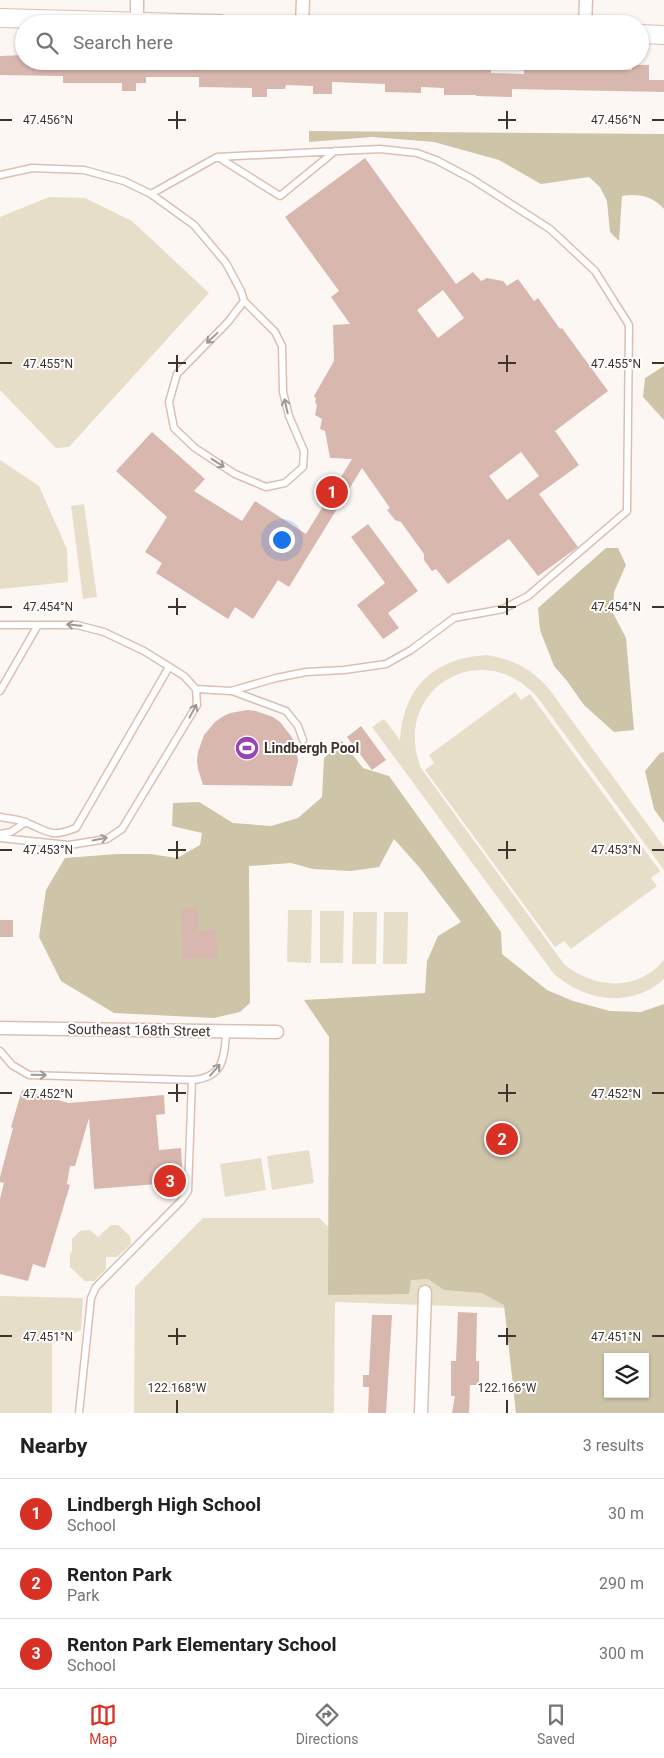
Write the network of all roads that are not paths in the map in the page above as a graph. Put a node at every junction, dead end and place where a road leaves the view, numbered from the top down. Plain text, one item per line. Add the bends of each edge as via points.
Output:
1 (137, 0) edge
2 (303, 0) edge
3 (586, 0) edge
4 (137, 15) edge
5 (302, 15) edge
6 (586, 15) edge
7 (0, 18) edge
8 (15, 18) edge
9 (649, 34) edge
10 (664, 35) edge
11 (335, 152) junction
12 (217, 157) junction
13 (0, 175) edge
14 (151, 194) junction
15 (244, 301) junction
16 (0, 625) edge
17 (38, 625) junction
18 (169, 667) junction
19 (196, 689) junction
20 (0, 691) edge
21 (231, 691) junction
22 (303, 740) dead end
23 (0, 817) edge
24 (26, 822) junction
25 (0, 836) edge
26 (0, 1028) edge
27 (226, 1031) junction
28 (277, 1032) dead end
29 (0, 1051) edge
30 (192, 1080) junction
31 (425, 1292) dead end
32 (79, 1413) edge
33 (421, 1413) edge

1 - 4 street
2 - 5 street
3 - 6 street
7 - 8 street
9 - 10 street
11 - 12 lane
11 - 12 lane via 280,196
11 - 21 lane via 380,149 416,153 436,160 550,229 594,271 629,325 627,510 528,596 503,609 454,618 386,664 306,672
12 - 14 lane
13 - 14 lane via 32,168 84,170 124,181
14 - 15 lane via 194,225 226,263
15 -> 15 lane via 177,374 169,402 174,428 195,448 235,474 266,487 286,482 303,467 304,451 296,436 283,392 282,346 275,332
16 - 17 lane
18 -> 17 lane via 104,632 77,625
17 - 20 lane
18 - 19 lane
18 - 24 lane via 76,828 64,833 49,833
19 - 21 lane
25 -> 19 lane via 69,844 108,839 122,829 197,705
21 - 22 lane via 286,711 298,726
23 - 24 lane
24 - 25 lane
26 - 27 street, Southeast 168th Street
27 - 28 street, Southeast 168th Street
30 -> 27 lane via 206,1079 215,1072 226,1049
29 -> 30 lane via 12,1065 29,1075
30 - 32 lane via 188,1191 96,1287
31 - 33 street

